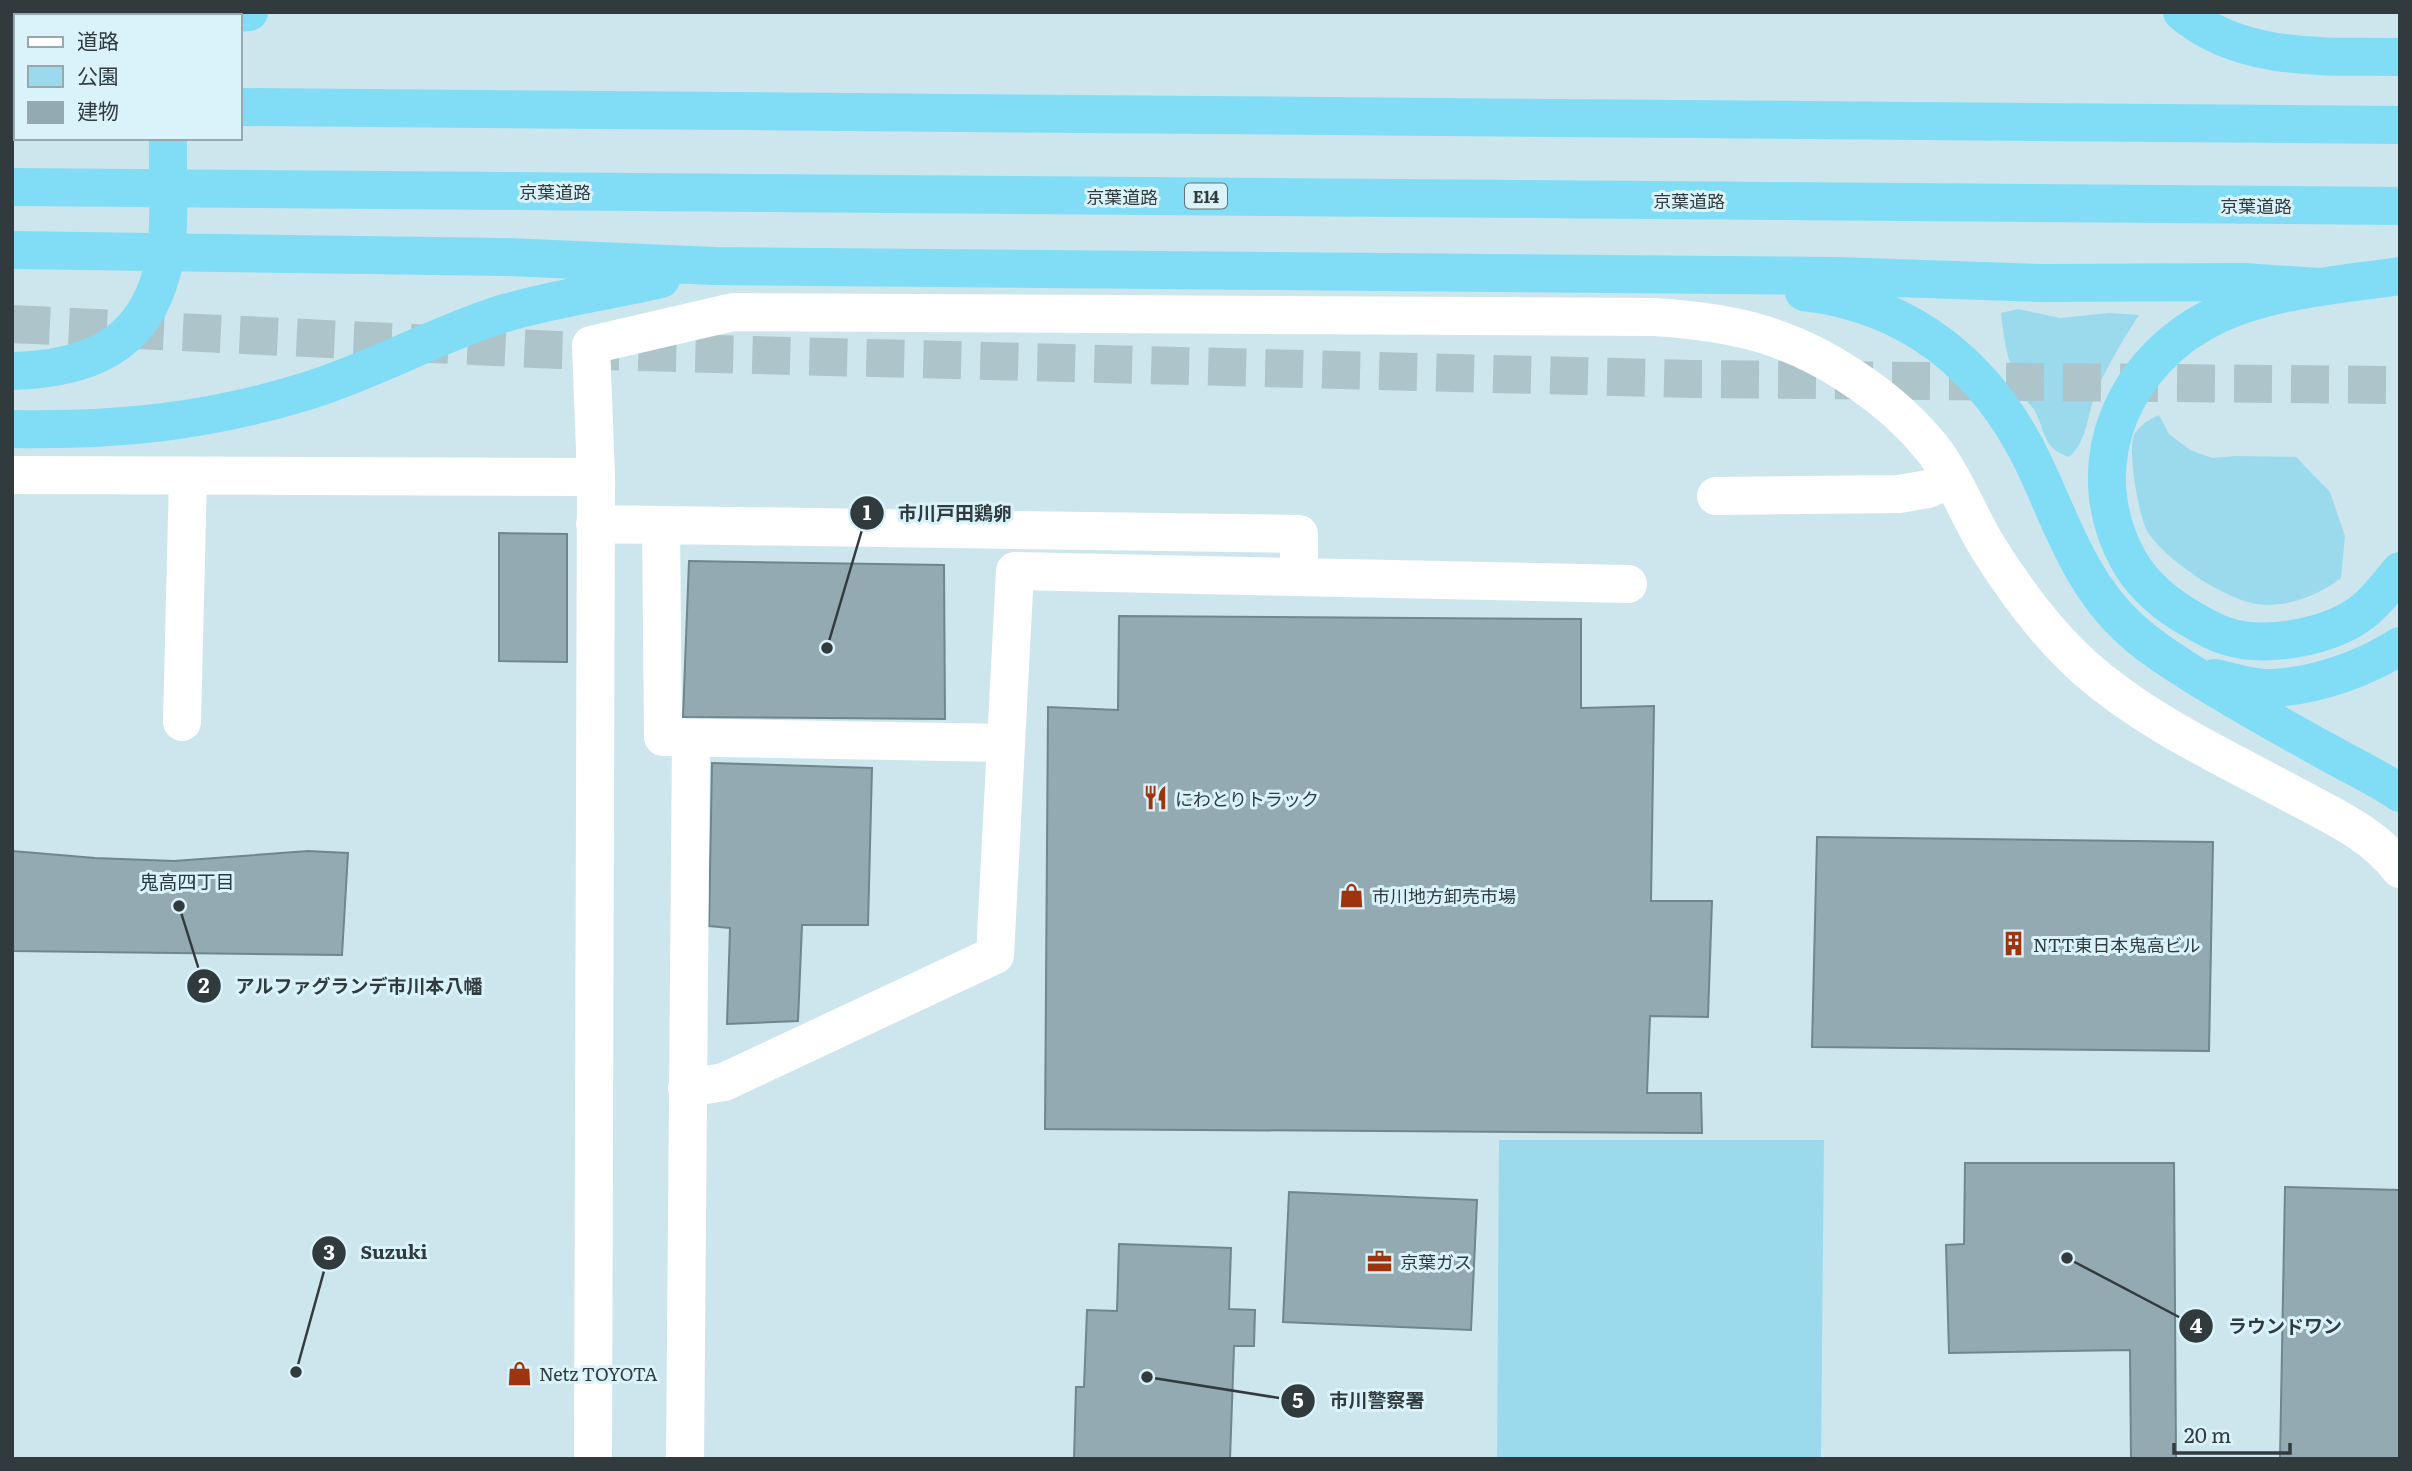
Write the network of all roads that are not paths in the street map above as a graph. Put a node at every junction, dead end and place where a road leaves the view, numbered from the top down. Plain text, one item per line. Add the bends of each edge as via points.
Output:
1 (249, 12) edge
2 (2182, 12) edge
3 (218, 14) edge
4 (2400, 57) edge
5 (242, 107) edge
6 (2400, 125) edge
7 (168, 140) edge
8 (12, 187) edge
9 (2400, 206) edge
10 (12, 250) edge
11 (714, 266) junction
12 (1650, 274) junction
13 (2400, 276) edge
14 (2319, 287) junction
15 (12, 371) edge
16 (12, 429) edge
17 (12, 475) edge
18 (188, 476) junction
19 (596, 477) junction
20 (1950, 479) junction
21 (1716, 496) dead end
22 (595, 524) junction
23 (661, 526) junction
24 (2400, 571) edge
25 (1299, 577) junction
26 (1628, 584) dead end
27 (2400, 646) edge
28 (2185, 670) junction
29 (182, 722) dead end
30 (691, 738) junction
31 (1006, 743) junction
32 (2400, 793) edge
33 (2400, 869) edge
34 (687, 1088) junction
35 (593, 1459) edge
36 (685, 1459) edge

1 - 3 highway
2 - 4 highway via 2213,32 2260,49
5 - 6 highway
7 - 15 highway via 163,270 140,321 121,342 81,363
8 - 9 highway, 京葉道路 / E14
10 - 11 highway via 506,257
11 - 12 highway
11 - 16 highway via 505,313 351,375 253,406 141,426
12 - 14 highway via 2041,283 2243,282
12 - 28 highway via 1814,293 1884,312 1918,329 1984,384 2007,416 2099,596 2137,635
13 - 14 highway
14 - 24 highway via 2268,297 2219,314 2160,354 2139,379 2123,405 2107,463 2115,531 2130,563 2149,588 2173,608 2225,636 2253,641 2291,639 2338,626 2363,611
17 - 18 street
18 - 19 street
18 - 29 street
19 - 20 street via 592,345 733,312 1654,317 1706,321 1768,334 1833,364 1901,415 1933,449
19 - 22 street
20 - 21 street via 1899,494
20 - 33 street via 2016,589 2084,667 2174,731 2356,829
22 - 23 street
22 - 35 street
23 - 25 street via 1299,534
23 - 30 street via 663,737
25 - 26 street
25 - 31 street via 1015,571
27 - 28 highway via 2337,675 2274,688
28 - 32 highway
30 - 31 street
30 - 34 street
31 - 34 street via 995,955 724,1082
34 - 36 street

